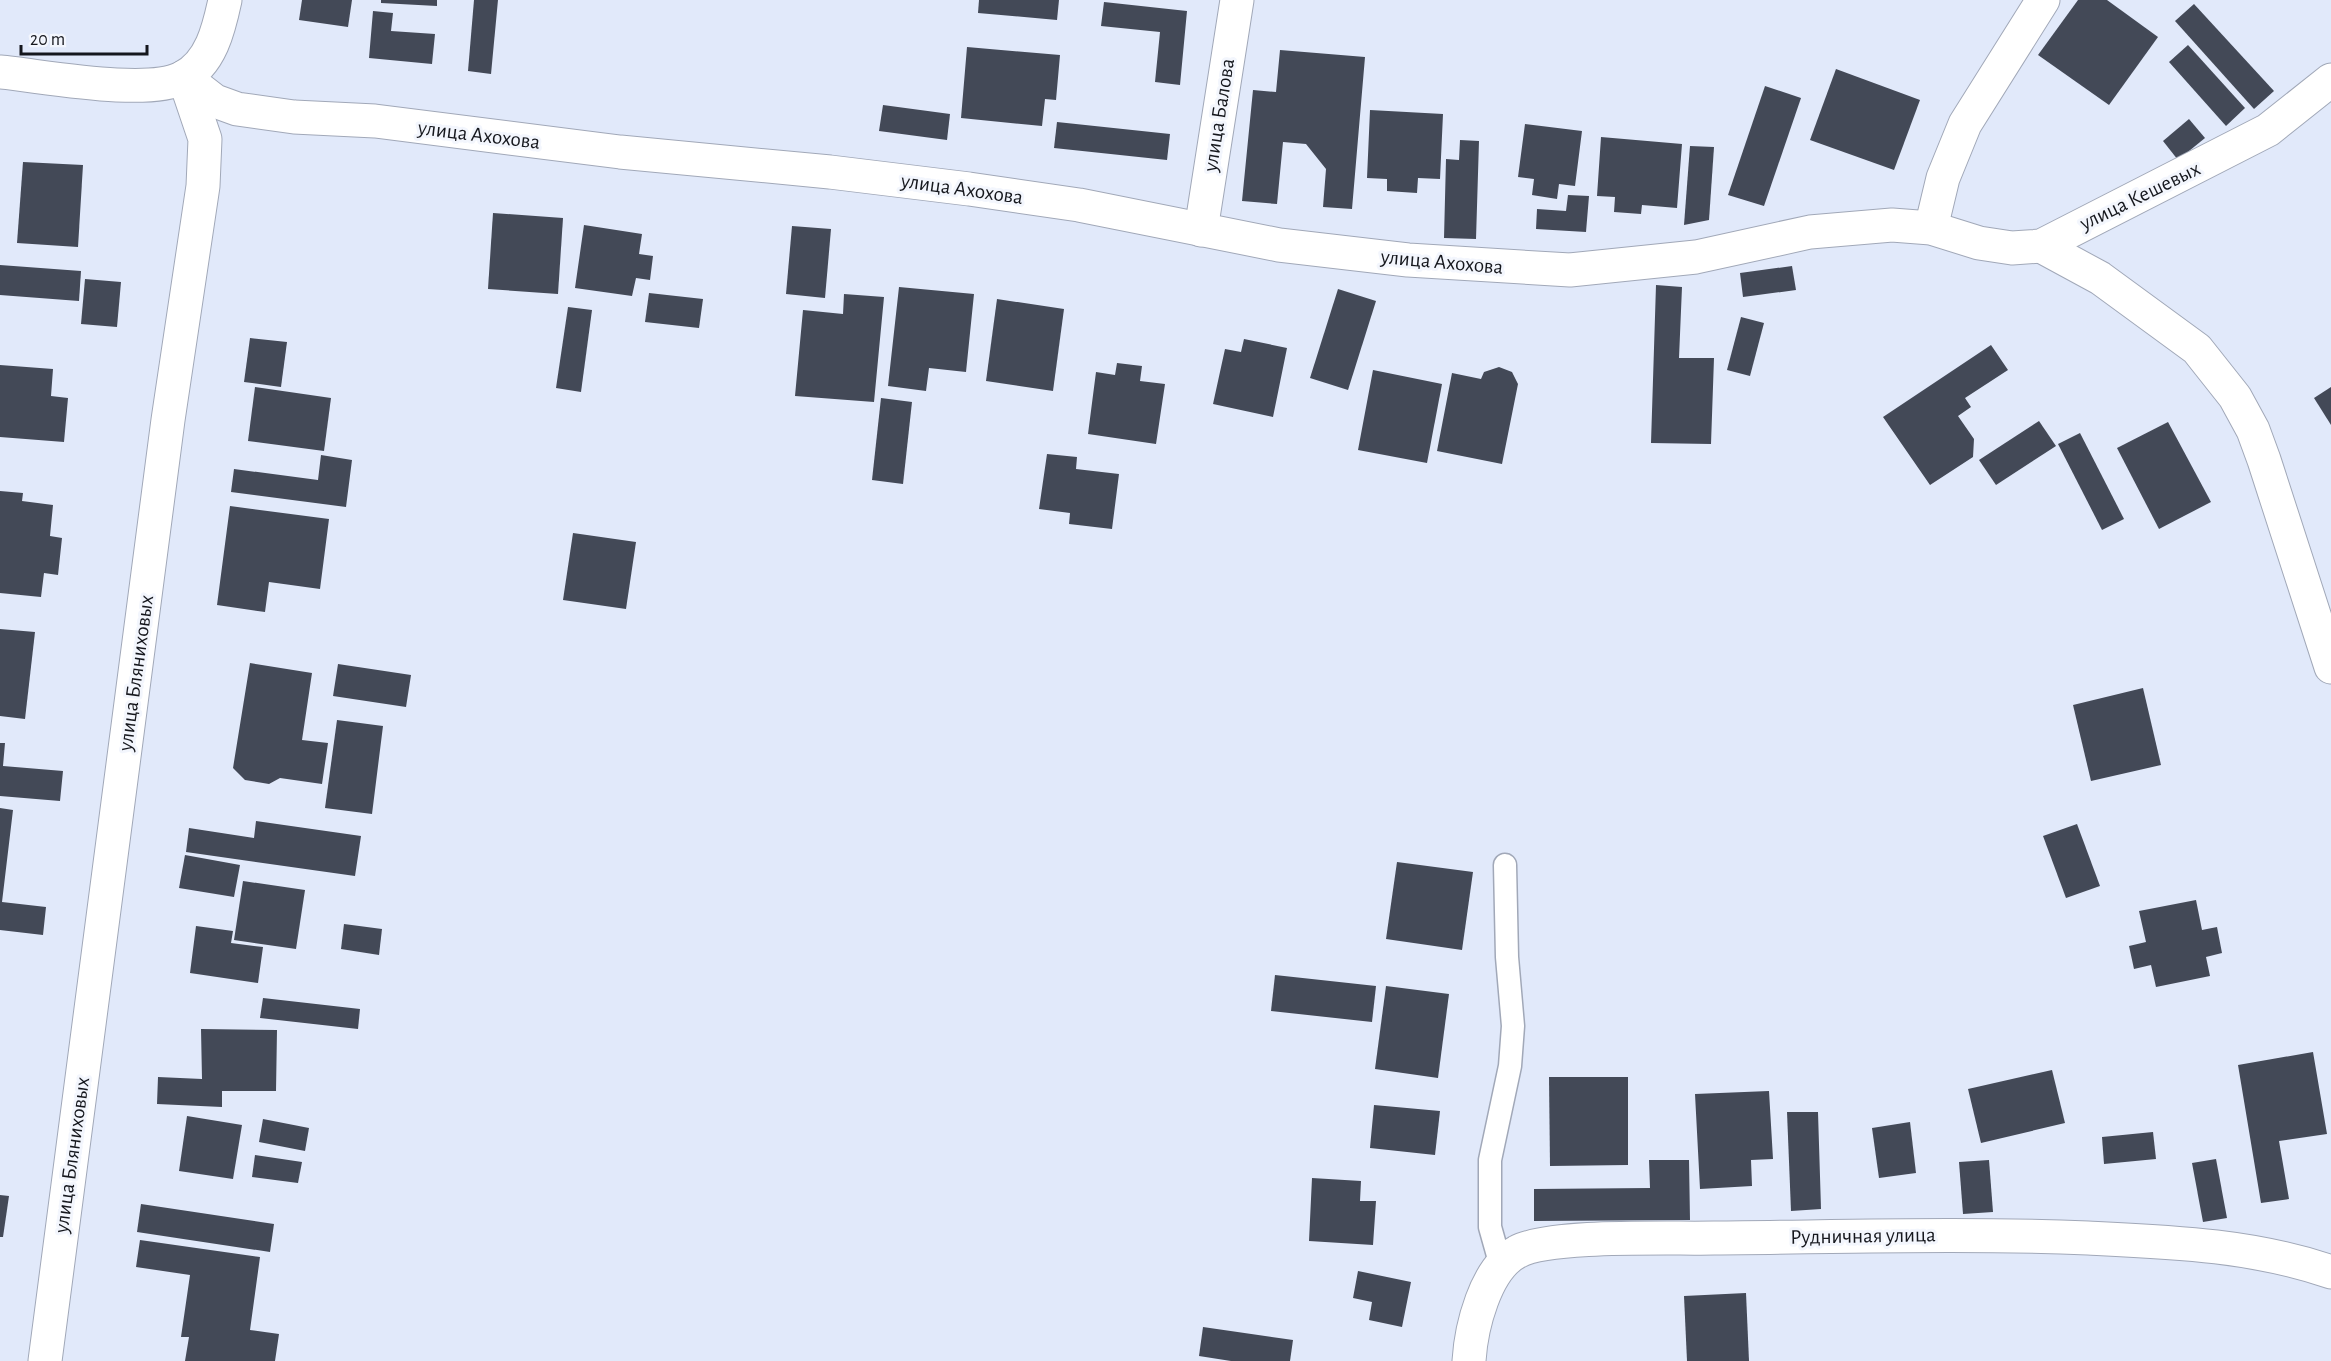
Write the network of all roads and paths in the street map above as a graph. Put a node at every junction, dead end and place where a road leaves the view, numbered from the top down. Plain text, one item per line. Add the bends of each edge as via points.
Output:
1 (225, 0) edge
2 (1237, 0) edge
3 (2043, 0) edge
4 (0, 72) edge
5 (184, 78) junction
6 (2331, 80) edge
7 (1930, 228) junction
8 (1201, 230) junction
9 (2041, 246) junction
10 (2331, 667) edge
11 (1505, 865) dead end
12 (1501, 1266) junction
13 (2331, 1272) edge
14 (45, 1361) edge
15 (1469, 1361) edge

1 - 5 street via 216,38
2 - 8 street, улица Балова
3 - 7 street via 1965,124 1943,178
4 - 5 street via 142,85
5 - 8 street, улица Ахохова via 215,101 237,109 854,174 1079,205
5 - 14 street, улица Бляниховых via 205,139 202,186
6 - 9 street, улица Кешевых via 2268,130
7 - 8 street, улица Ахохова via 1892,225 1810,232 1696,257 1570,270 1408,260 1279,245
7 - 9 street, улица Кешевых via 1979,243 2012,248
9 - 10 street via 2100,278 2197,349 2235,397 2264,460
11 - 12 lane via 1513,1026 1510,1066 1490,1160 1490,1227
12 - 13 street, Рудничная улица via 1516,1252 1542,1243 2021,1236 2216,1247
12 - 15 street, Рудничная улица via 1484,1293

